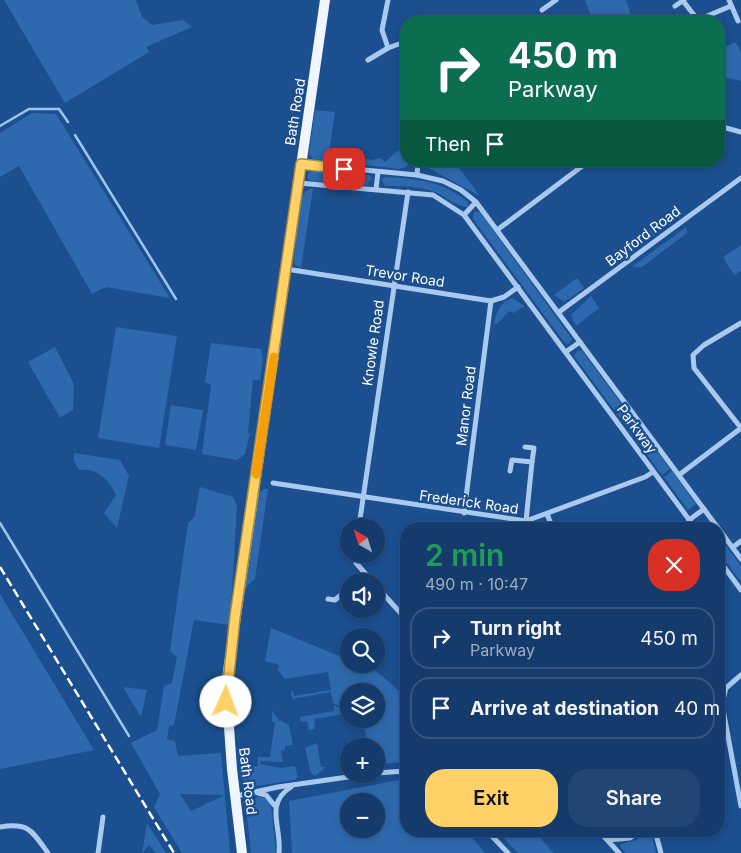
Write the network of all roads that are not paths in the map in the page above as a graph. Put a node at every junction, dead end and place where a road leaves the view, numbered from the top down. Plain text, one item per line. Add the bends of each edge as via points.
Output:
1 (325, 0) edge
2 (388, 0) edge
3 (546, 0) edge
4 (556, 0) edge
5 (683, 1) edge
6 (730, 3) edge
7 (551, 5) junction
8 (675, 6) dead end
9 (542, 10) dead end
10 (693, 15) edge
11 (707, 15) edge
12 (738, 21) dead end
13 (400, 44) dead end
14 (388, 48) junction
15 (368, 60) dead end
16 (725, 128) edge
17 (741, 132) edge
18 (301, 164) junction
19 (418, 167) edge
20 (581, 167) edge
21 (378, 172) junction
22 (417, 174) junction
23 (741, 178) edge
24 (298, 183) junction
25 (376, 190) junction
26 (408, 192) junction
27 (476, 202) junction
28 (464, 215) junction
29 (497, 230) junction
30 (285, 269) junction
31 (392, 286) junction
32 (518, 286) junction
33 (491, 301) junction
34 (559, 312) junction
35 (741, 323) edge
36 (580, 342) junction
37 (567, 351) junction
38 (741, 428) edge
39 (525, 447) dead end
40 (534, 448) junction
41 (542, 448) dead end
42 (532, 462) junction
43 (510, 471) dead end
44 (653, 472) junction
45 (680, 476) junction
46 (273, 483) dead end
47 (363, 498) junction
48 (704, 508) junction
49 (464, 513) junction
50 (547, 514) junction
51 (360, 518) edge
52 (689, 520) joint
53 (526, 521) junction
54 (550, 522) edge
55 (714, 522) edge
56 (725, 536) edge
57 (741, 541) edge
58 (733, 547) junction
59 (741, 559) edge
60 (356, 563) edge
61 (725, 568) edge
62 (364, 573) edge
63 (741, 590) edge
64 (340, 596) edge
65 (385, 596) edge
66 (328, 599) dead end
67 (400, 612) edge
68 (741, 675) edge
69 (725, 692) edge
70 (725, 720) edge
71 (400, 771) edge
72 (385, 772) edge
73 (340, 779) edge
74 (291, 787) junction
75 (252, 793) junction
76 (236, 796) junction
77 (275, 806) junction
78 (741, 806) edge
79 (103, 818) dead end
80 (0, 828) edge
81 (493, 837) edge
82 (605, 837) edge
83 (631, 837) edge
84 (657, 837) edge
85 (608, 840) junction
86 (48, 853) edge
87 (98, 853) edge
88 (242, 853) edge
89 (279, 853) edge
90 (508, 853) edge
91 (619, 853) edge
92 (660, 853) edge

1 - 18 main road, Bath Road
2 - 14 street via 382,30
3 - 7 street
4 - 7 street
5 - 8 street
5 - 10 street
6 - 11 street
6 - 12 street
7 - 9 street
13 - 14 street
14 - 15 street
16 - 17 street
18 - 21 street, Parkway
18 - 24 main road, Bath Road
19 - 22 street
20 - 29 street
21 - 22 street, Parkway
21 - 25 street
22 - 27 street, Parkway via 443,181
23 - 34 street, Bayford Road
24 - 25 street, Parkway
24 - 30 main road, Bath Road
25 - 26 street, Parkway
26 - 28 street, Parkway via 433,195
26 - 31 street, Knowle Road
27 - 28 street
27 - 29 street, Parkway
28 - 32 street, Parkway
29 - 34 street, Parkway
30 - 31 street, Trevor Road
30 - 76 main road, Bath Road via 226,684
31 - 33 street, Trevor Road
31 - 47 street, Knowle Road
32 - 33 street via 504,297
32 - 37 street, Parkway
33 - 49 street, Manor Road
34 - 36 street, Parkway
35 - 38 street via 693,355 694,368
36 - 37 street
36 - 45 street, Parkway
37 - 44 street, Parkway
38 - 45 street
39 - 40 street
40 - 41 street
40 - 42 street
42 - 43 street via 512,460
42 - 53 street
44 - 50 street, Frederick Road
44 - 52 street, Parkway
45 - 48 street, Parkway
46 - 47 street, Frederick Road
47 - 49 street, Frederick Road
47 - 51 street, Knowle Road
48 - 52 street
48 - 55 street, Parkway
49 - 53 street, Frederick Road
50 - 53 street, Frederick Road
50 - 54 street
56 - 58 street, Parkway
57 - 58 street
58 - 59 street, Parkway
60 - 62 street
61 - 63 street
64 - 66 street via 335,600
65 - 67 street
68 - 69 street
70 - 78 street
71 - 72 street
73 - 74 street
74 - 75 street
74 - 77 street via 280,794
75 - 76 street
75 - 77 street via 266,796
76 - 88 main road, Bath Road
77 - 89 street
79 - 87 street
80 - 86 street via 27,827
81 - 90 street
82 - 85 street
83 - 85 street
84 - 92 street
85 - 91 street

